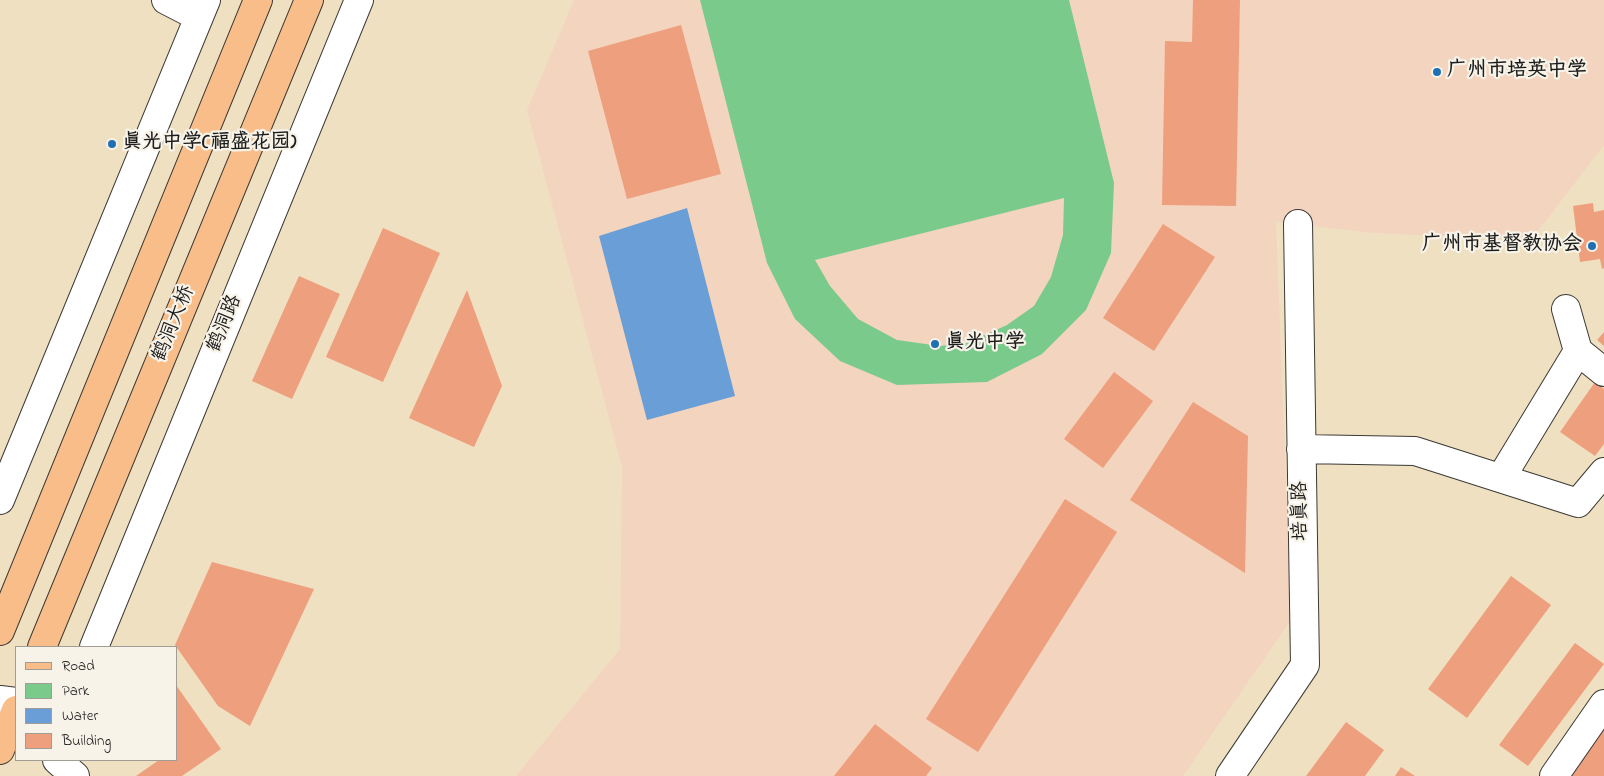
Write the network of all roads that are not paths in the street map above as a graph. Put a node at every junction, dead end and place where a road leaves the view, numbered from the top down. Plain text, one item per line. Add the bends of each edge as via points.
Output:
1 (166, 0) edge
2 (258, 0) edge
3 (309, 0) edge
4 (359, 0) edge
5 (202, 8) edge
6 (1298, 224) dead end
7 (1566, 309) dead end
8 (1578, 351) junction
9 (1604, 372) edge
10 (1301, 449) junction
11 (1604, 472) edge
12 (1501, 478) junction
13 (0, 500) edge
14 (0, 631) edge
15 (42, 646) edge
16 (94, 646) edge
17 (0, 700) edge
18 (15, 702) edge
19 (1604, 704) edge
20 (15, 712) edge
21 (0, 750) edge
22 (48, 761) edge
23 (58, 761) edge
24 (42, 776) edge
25 (75, 776) edge
26 (1230, 776) edge
27 (1554, 776) edge

1 - 5 street
2 - 14 main road
3 - 15 main road, 鹤洞大桥
4 - 16 street, 鹤洞路
5 - 13 street
6 - 10 street, 培真路
7 - 8 street
8 - 9 street
8 - 12 street
10 - 12 street via 1415,451
10 - 26 street, 培真路 via 1304,665
11 - 12 street via 1578,503
17 - 18 street
19 - 27 street
20 - 21 main road
22 - 24 street
23 - 25 street

